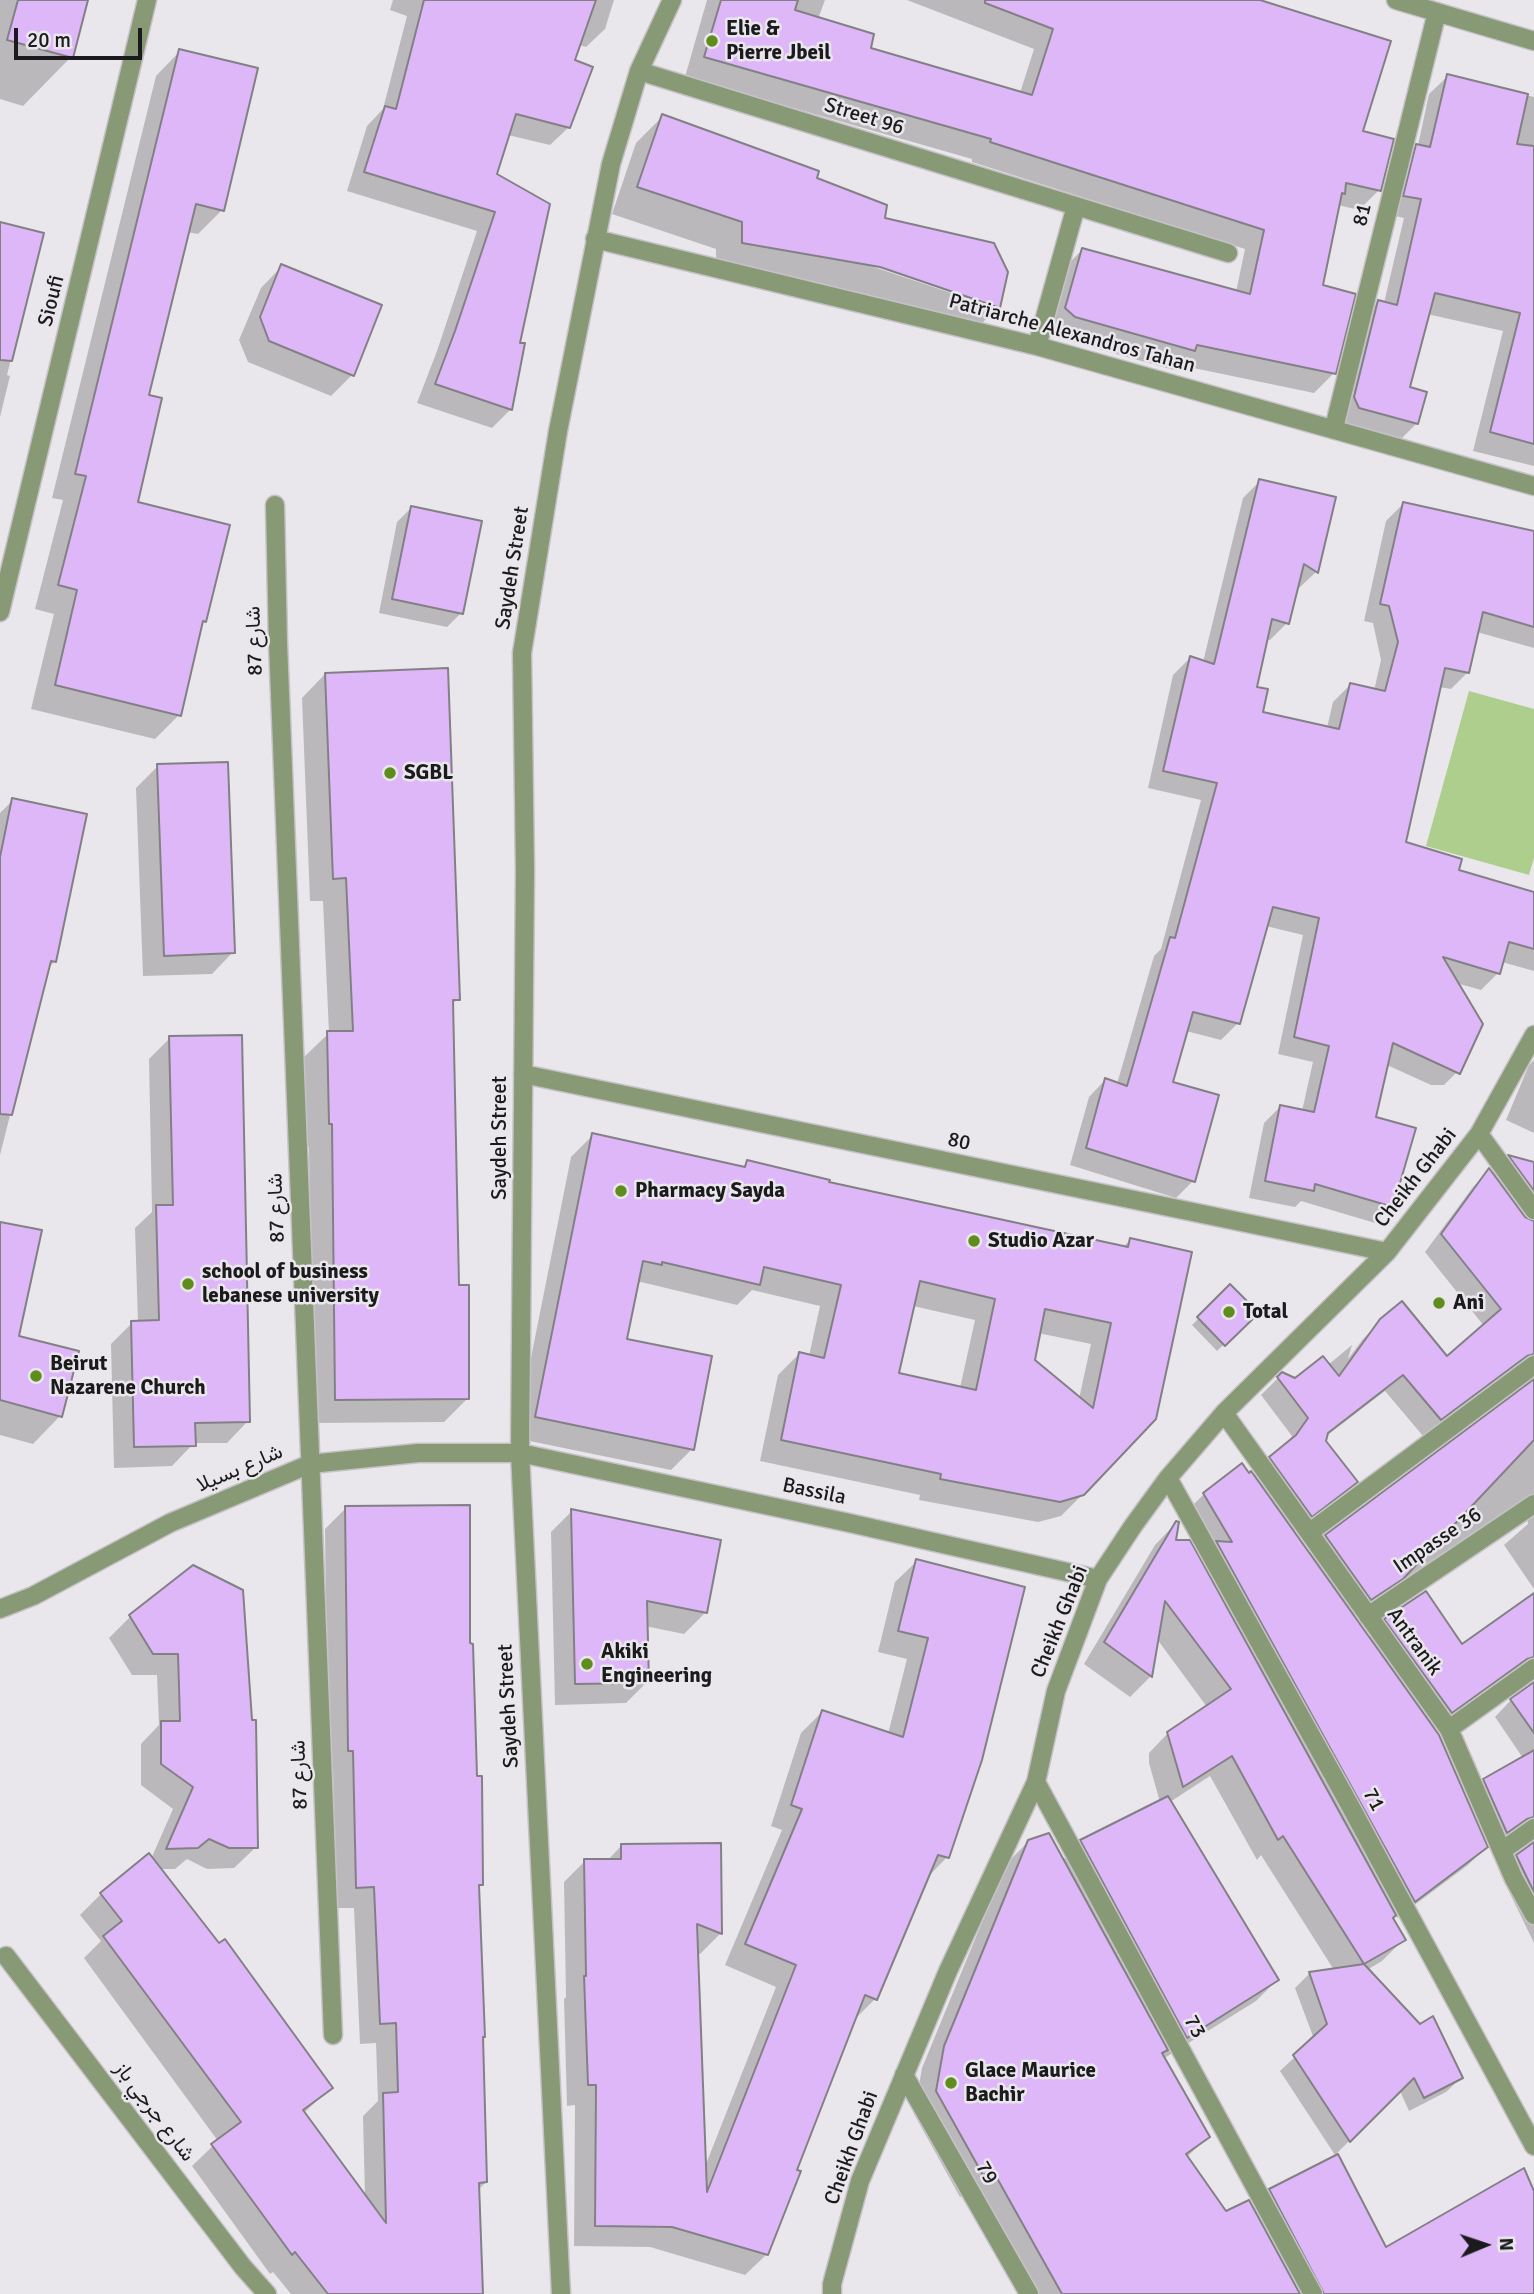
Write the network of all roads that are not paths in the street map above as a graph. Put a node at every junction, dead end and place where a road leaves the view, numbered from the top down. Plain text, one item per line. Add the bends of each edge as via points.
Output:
1 (147, 0) edge
2 (672, 0) edge
3 (1396, 0) edge
4 (1437, 12) junction
5 (1534, 41) edge
6 (639, 71) junction
7 (1076, 206) junction
8 (595, 239) junction
9 (1228, 253) dead end
10 (1037, 346) junction
11 (1334, 428) junction
12 (1534, 486) edge
13 (275, 505) dead end
14 (0, 612) edge
15 (1534, 1035) edge
16 (523, 1074) junction
17 (1479, 1134) junction
18 (1533, 1207) edge
19 (1387, 1252) junction
20 (1534, 1365) edge
21 (1224, 1413) junction
22 (520, 1453) junction
23 (310, 1464) junction
24 (1168, 1478) junction
25 (1534, 1504) edge
26 (1310, 1532) junction
27 (1098, 1579) junction
28 (0, 1609) edge
29 (1368, 1616) junction
30 (1534, 1668) edge
31 (1449, 1729) junction
32 (1036, 1782) junction
33 (1534, 1828) edge
34 (1503, 1850) junction
35 (1534, 1915) edge
36 (6, 1956) dead end
37 (333, 2035) dead end
38 (904, 2075) junction
39 (1534, 2147) edge
40 (267, 2294) edge
41 (561, 2294) edge
42 (832, 2294) edge
43 (1029, 2294) edge
44 (1313, 2294) edge

1 - 14 street, Sioufi
2 - 6 street, Saydeh Street
3 - 4 street
4 - 5 street
4 - 11 street, 81
6 - 7 street, Street 96
6 - 8 street, Saydeh Street via 611,164
7 - 9 street, Street 96
7 - 10 street
8 - 10 street, Patriarche Alexandros Tahan
8 - 16 street, Saydeh Street via 522,653
10 - 11 street, Patriarche Alexandros Tahan
11 - 12 street, Patriarche Alexandros Tahan
13 - 23 street, شارع 87
15 - 17 street, Cheikh Ghabi
16 - 19 street, 80
16 - 22 street, Saydeh Street
17 - 18 street
17 - 19 street, Cheikh Ghabi
19 - 21 street, Cheikh Ghabi
20 - 26 street
21 - 24 street, Cheikh Ghabi
21 - 26 street, Antranik
22 - 23 street, شارع بسيلا via 418,1453
22 - 27 street, Bassila
22 - 41 street, Saydeh Street
23 - 28 street, شارع بسيلا via 170,1523
23 - 37 street, شارع 87
24 - 27 street, Cheikh Ghabi
24 - 39 street, 71
25 - 29 street, Impasse 36
26 - 29 street, Antranik
27 - 32 street, Cheikh Ghabi via 1056,1691
29 - 31 street, Antranik
30 - 31 street
31 - 34 street, Antranik
32 - 38 street, Cheikh Ghabi
32 - 44 street, 73
33 - 34 street
34 - 35 street, Antranik
36 - 40 street, شارع جرجي باز
38 - 42 street, Cheikh Ghabi via 860,2181
38 - 43 street, 79

